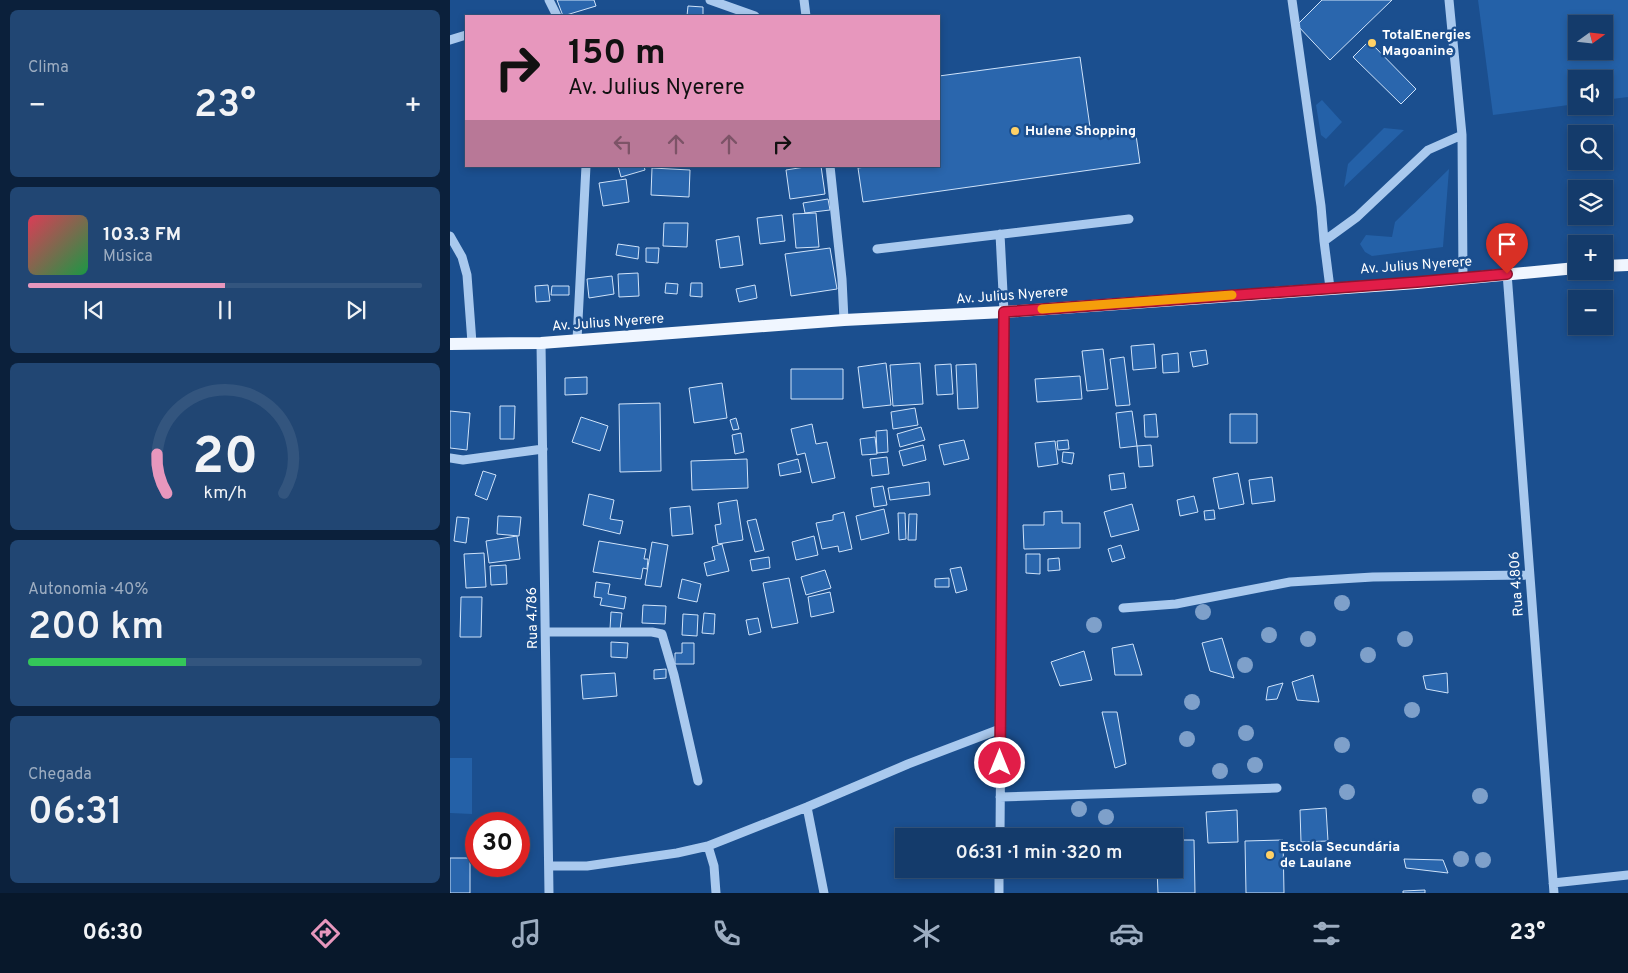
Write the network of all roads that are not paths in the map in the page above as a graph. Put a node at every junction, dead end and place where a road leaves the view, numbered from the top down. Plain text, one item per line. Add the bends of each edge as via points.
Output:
1 (549, 0) edge
2 (710, 0) edge
3 (804, 0) edge
4 (1292, 0) edge
5 (1449, 0) edge
6 (556, 15) edge
7 (752, 15) edge
8 (806, 15) edge
9 (465, 35) edge
10 (450, 40) edge
11 (1462, 135) junction
12 (586, 167) edge
13 (830, 167) edge
14 (1129, 219) dead end
15 (1000, 234) junction
16 (450, 236) edge
17 (1324, 241) junction
18 (878, 250) dead end
19 (1628, 265) edge
20 (1613, 266) edge
21 (1568, 269) edge
22 (1507, 274) junction
23 (1463, 278) junction
24 (1330, 288) junction
25 (1004, 312) junction
26 (844, 320) junction
27 (577, 340) junction
28 (541, 343) junction
29 (450, 344) edge
30 (472, 344) junction
31 (543, 449) junction
32 (450, 458) edge
33 (1529, 575) junction
34 (1123, 608) dead end
35 (547, 632) junction
36 (1000, 729) junction
37 (698, 781) dead end
38 (1277, 788) dead end
39 (1000, 797) junction
40 (808, 807) junction
41 (1000, 828) edge
42 (708, 846) junction
43 (549, 866) junction
44 (1628, 874) edge
45 (999, 878) edge
46 (1553, 883) junction
47 (549, 893) edge
48 (716, 893) edge
49 (824, 893) edge
50 (999, 893) edge
51 (1554, 893) edge

1 - 6 street
2 - 7 street
3 - 8 street
4 - 17 street via 1322,206
5 - 11 street
9 - 10 street
11 - 17 street via 1428,150 1358,217
11 - 23 street
12 - 27 street
13 - 26 street
14 - 15 street
15 - 18 street
15 - 25 street
16 - 30 street via 462,256 467,275
17 - 24 street
19 - 20 main road
21 - 22 main road, Av. Julius Nyerere
22 - 23 main road, Av. Julius Nyerere
22 - 33 street, Rua 4.806
23 - 24 main road, Av. Julius Nyerere
24 - 25 main road, Av. Julius Nyerere
25 - 26 main road, Av. Julius Nyerere
25 - 36 street
26 - 27 main road, Av. Julius Nyerere
27 - 28 main road, Av. Julius Nyerere
28 - 30 main road, Av. Julius Nyerere
28 - 31 street, Rua 4.786
29 - 30 main road, Av. Julius Nyerere
31 - 32 street via 463,460
31 - 35 street, Rua 4.786
33 - 34 street via 1373,577 1290,582 1176,604
33 - 46 street, Rua 4.806
35 - 37 street via 662,634
35 - 43 street, Rua 4.786
36 - 39 street
36 - 40 street
38 - 39 street
39 - 41 street
40 - 42 street
40 - 49 street
42 - 43 street via 587,866
42 - 48 street via 714,866
43 - 47 street, Rua 4.786
44 - 46 street
45 - 50 street
46 - 51 street, Rua 4.806

